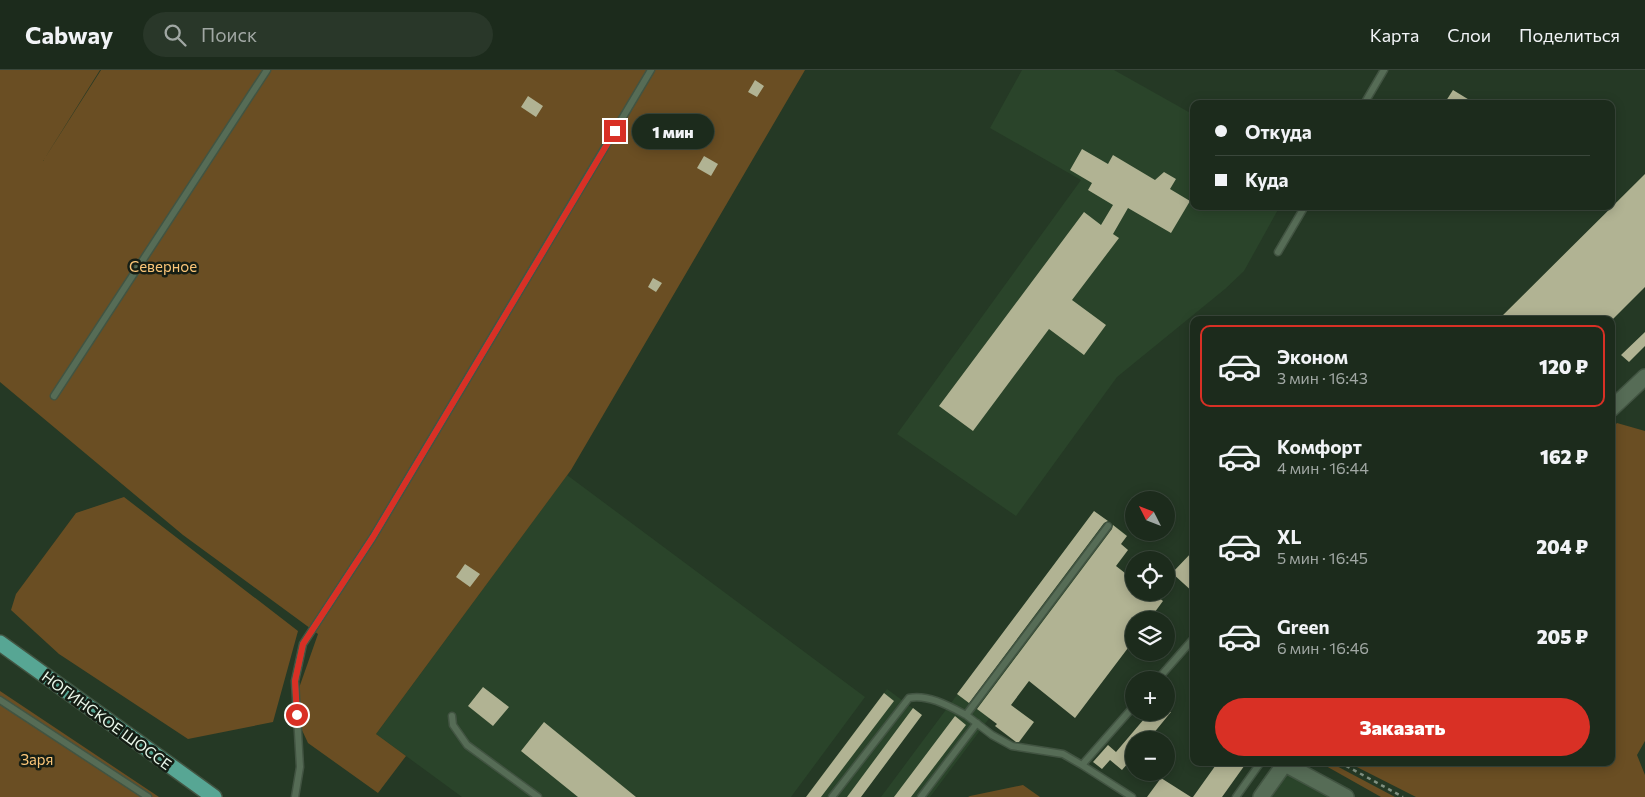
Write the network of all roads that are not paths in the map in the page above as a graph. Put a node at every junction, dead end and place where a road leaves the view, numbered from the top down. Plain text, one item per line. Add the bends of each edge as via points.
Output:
1 (267, 70) edge
2 (651, 70) edge
3 (1384, 70) edge
4 (1366, 100) edge
5 (1302, 210) edge
6 (1278, 252) dead end
7 (1645, 377) edge
8 (54, 396) dead end
9 (1615, 405) edge
10 (1108, 526) dead end
11 (0, 643) edge
12 (1190, 643) edge
13 (1165, 671) edge
14 (0, 700) edge
15 (966, 714) junction
16 (452, 716) dead end
17 (1125, 716) edge
18 (977, 723) junction
19 (1082, 765) junction
20 (1258, 766) edge
21 (1284, 766) edge
22 (1291, 766) edge
23 (148, 797) edge
24 (214, 797) edge
25 (295, 797) edge
26 (538, 797) edge
27 (832, 797) edge
28 (921, 797) edge
29 (1132, 797) edge
30 (1236, 797) edge
31 (1261, 797) edge
32 (1346, 797) edge

1 - 8 lane
2 - 25 lane via 373,537 303,644 295,681 300,767
3 - 4 lane
5 - 6 lane
7 - 9 main road
10 - 15 lane
11 - 24 highway, НОГИНСКОЕ ШОССЕ
12 - 13 lane
14 - 23 lane
15 - 18 lane
15 - 27 lane via 916,696 908,698
16 - 26 lane via 453,725 467,746
17 - 19 lane
18 - 19 lane via 1012,746 1063,754
18 - 28 lane
19 - 29 lane
20 - 30 lane
21 - 31 main road
22 - 32 main road

